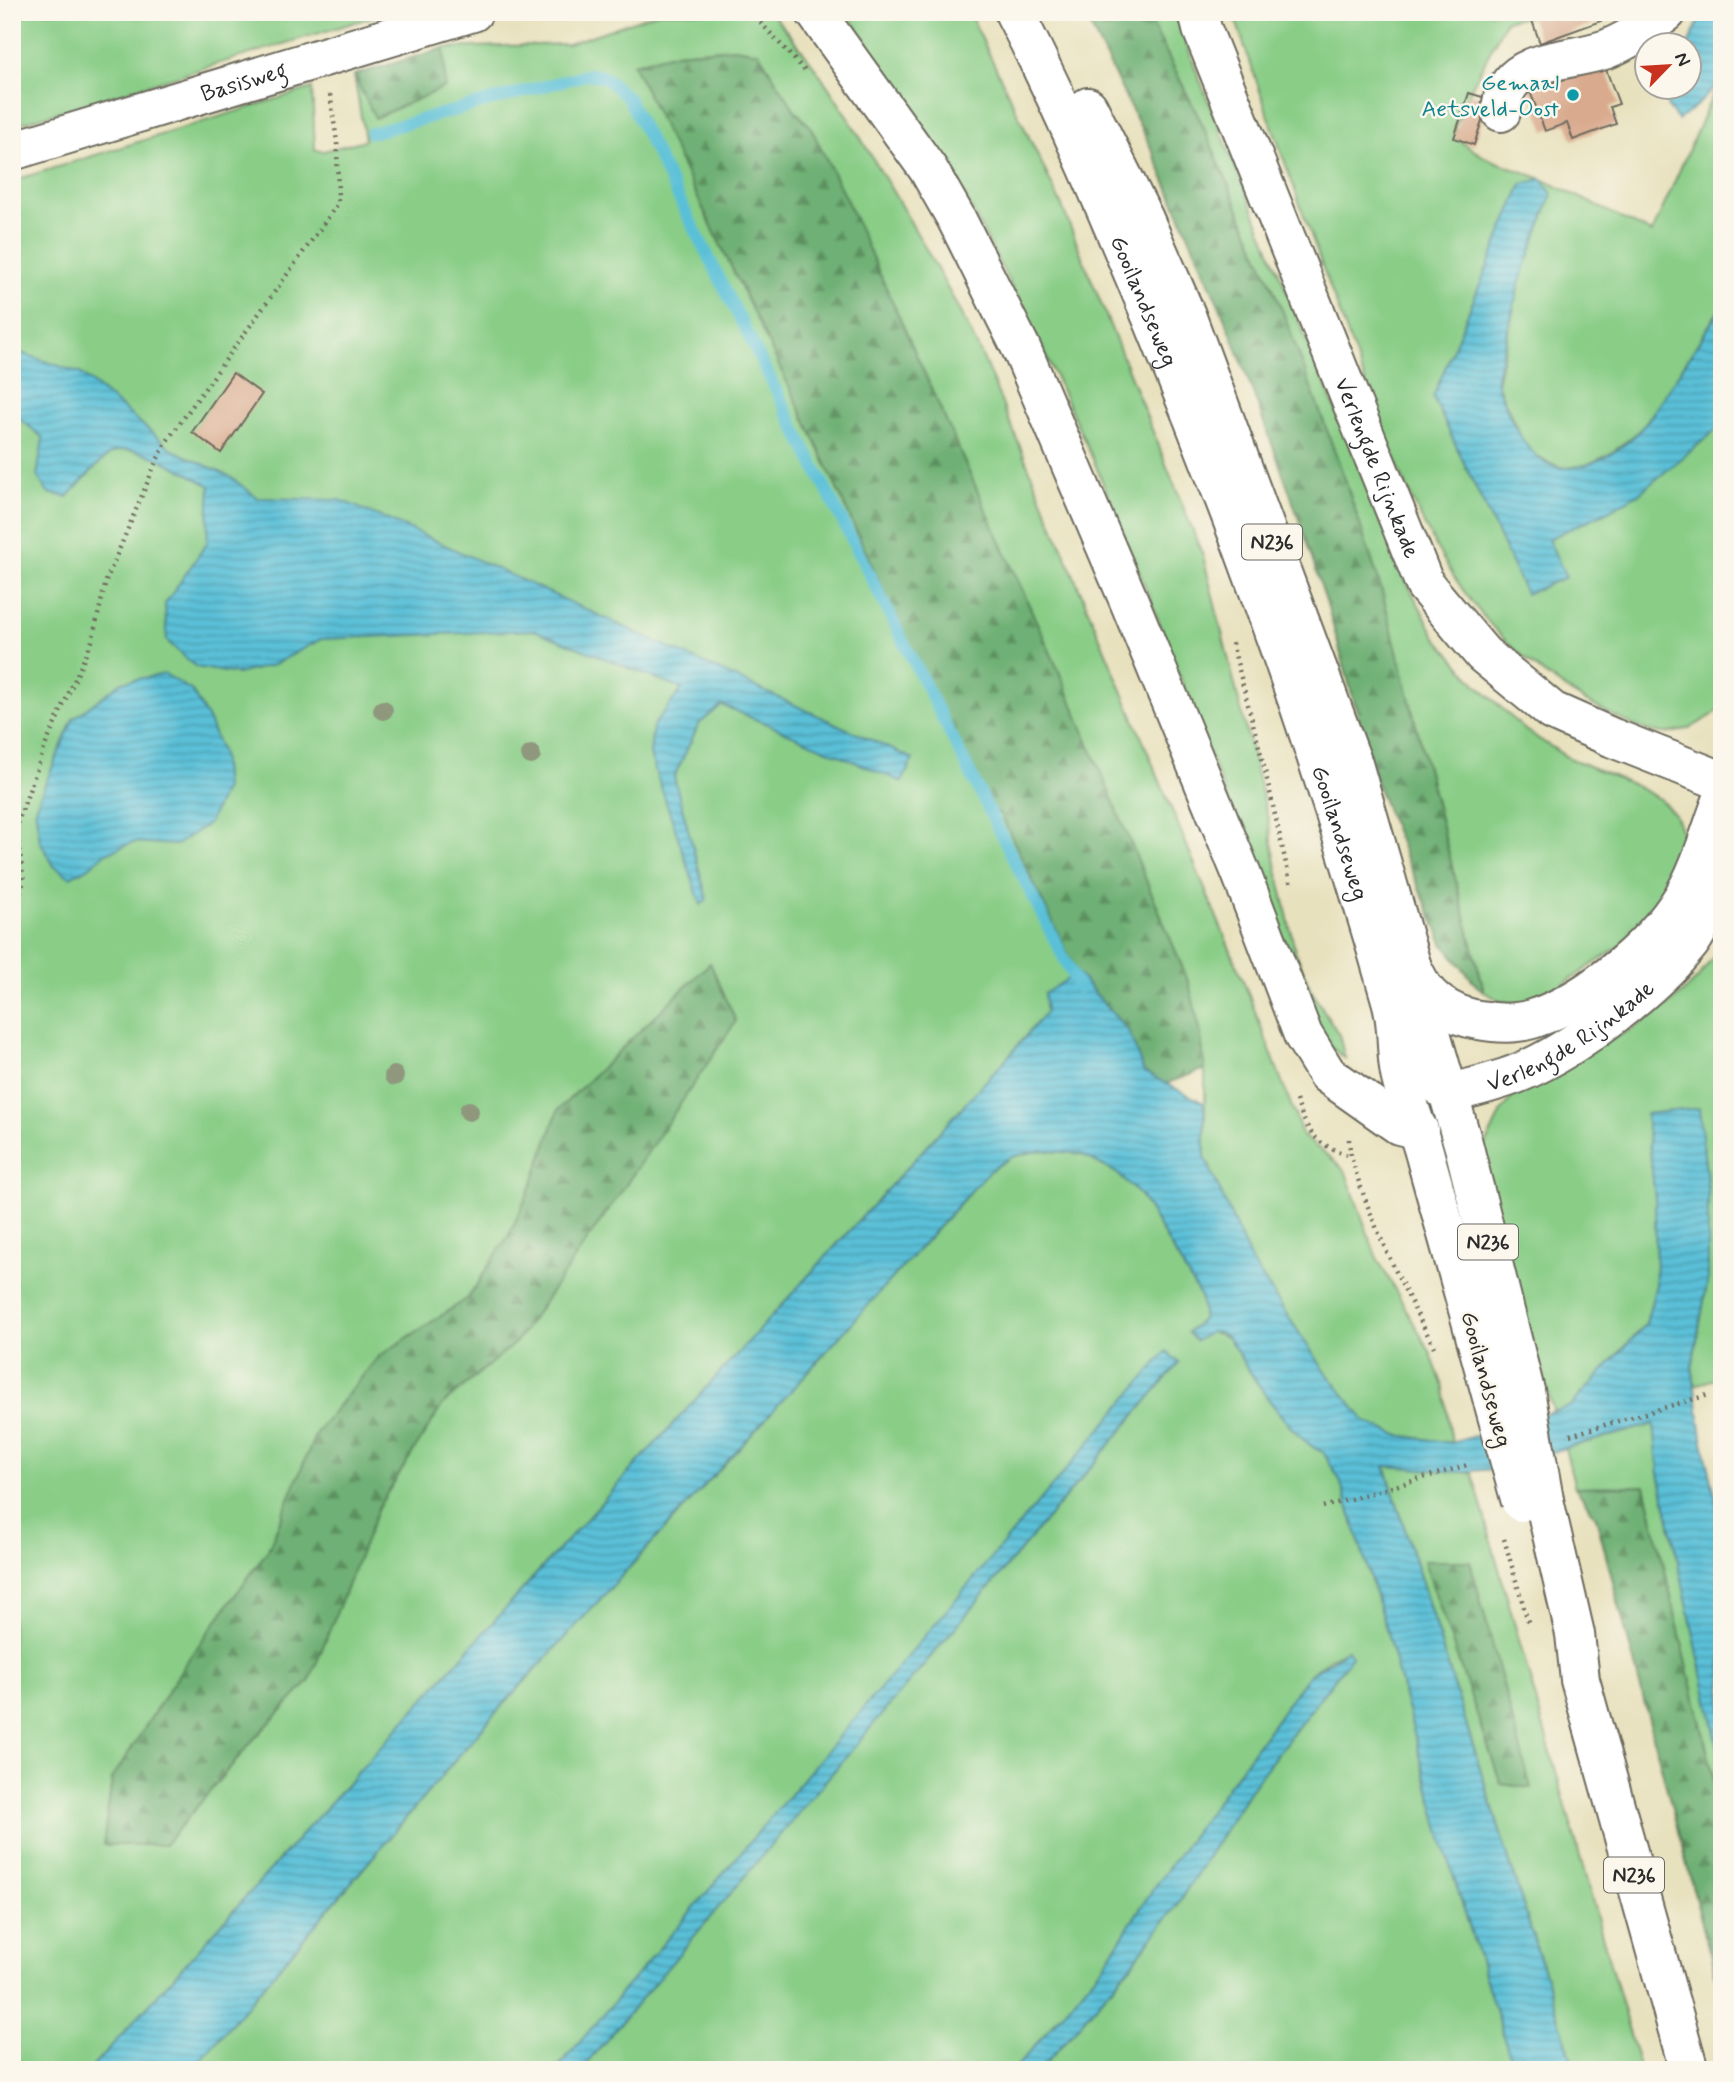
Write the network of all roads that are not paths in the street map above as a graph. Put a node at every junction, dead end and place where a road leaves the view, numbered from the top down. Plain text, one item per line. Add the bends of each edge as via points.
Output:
1 (472, 12) edge
2 (815, 12) edge
3 (1014, 12) edge
4 (1038, 12) edge
5 (1198, 12) edge
6 (1667, 12) edge
7 (1501, 111) dead end
8 (12, 150) edge
9 (1722, 781) edge
10 (1722, 801) edge
11 (1722, 881) edge
12 (1411, 965) junction
13 (1398, 1024) junction
14 (1449, 1094) junction
15 (1419, 1130) junction
16 (1509, 1396) junction
17 (1689, 2070) edge

1 - 8 street, Basisweg
2 - 15 street via 928,169 1021,348 1241,873 1303,1035 1327,1074 1399,1125
3 - 13 street, Gooilandseweg / N236 via 1101,196 1236,528 1304,720
4 - 12 street, Gooilandseweg / N236 via 1144,219 1186,315 1353,764
5 - 9 street, Verlengde Rijnkade via 1425,585 1483,654 1552,711
6 - 7 street via 1643,32 1606,49 1520,72 1505,89
10 - 12 street, Verlengde Rijnkade via 1689,887 1655,934 1618,970 1565,1004 1530,1019 1492,1023 1466,1018 1443,1007 1424,989
11 - 14 street, Verlengde Rijnkade via 1692,940 1660,976 1617,1010 1553,1057
12 - 14 street, Gooilandseweg / N236
13 - 14 street via 1408,1051 1425,1075
13 - 15 street, Gooilandseweg / N236 via 1400,1073
14 - 16 street, Gooilandseweg / N236 via 1468,1160
15 - 16 street, Gooilandseweg / N236
16 - 17 street, Gooilandseweg / N236, bridge via 1532,1501 1575,1634 1580,1680

